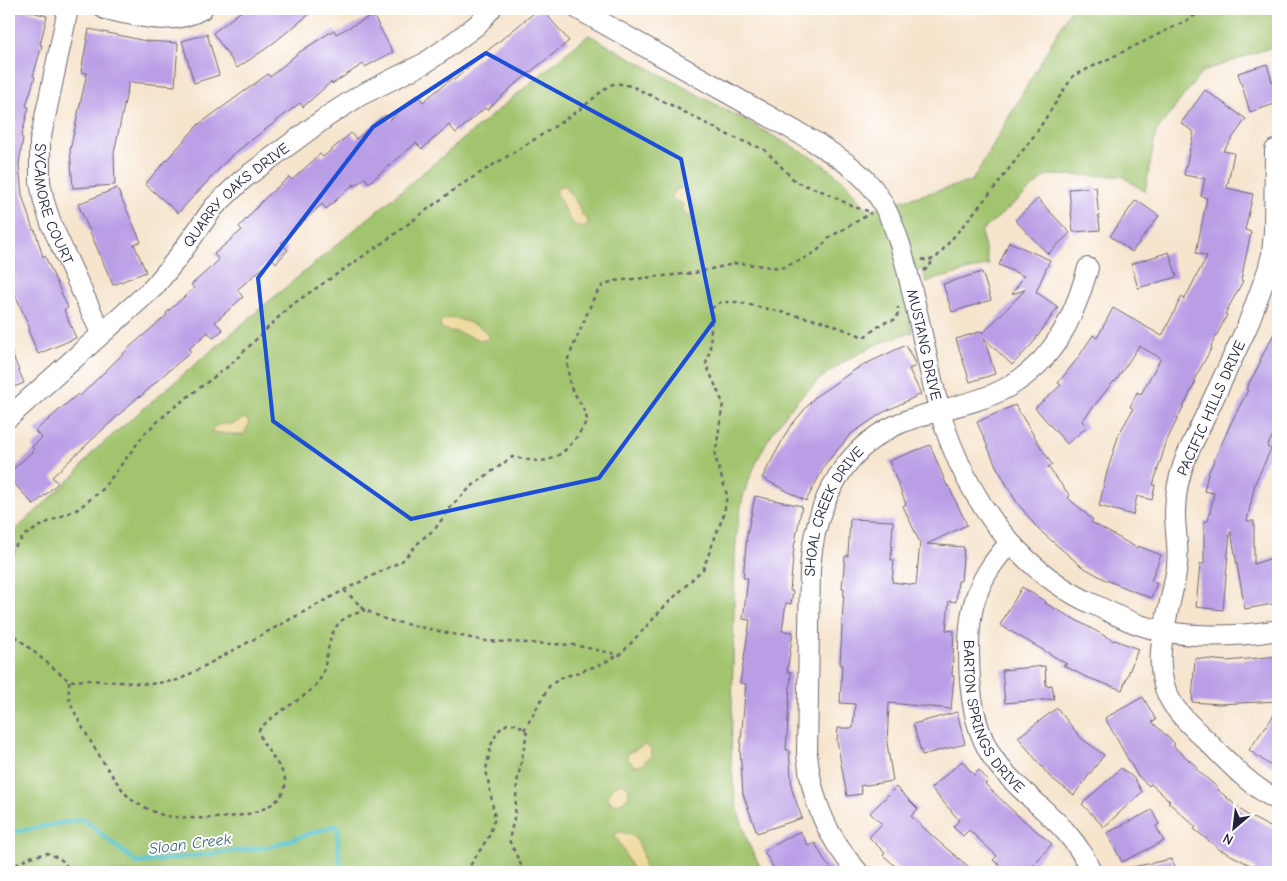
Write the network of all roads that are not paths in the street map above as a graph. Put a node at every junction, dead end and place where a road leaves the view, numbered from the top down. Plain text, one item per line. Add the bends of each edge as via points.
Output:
1 (68, 9) edge
2 (105, 9) edge
3 (202, 9) edge
4 (491, 9) edge
5 (578, 9) edge
6 (1275, 150) dead end
7 (1088, 268) dead end
8 (102, 333) junction
9 (940, 411) junction
10 (9, 417) edge
11 (1010, 543) junction
12 (1278, 630) edge
13 (1163, 631) junction
14 (1278, 800) edge
15 (858, 872) edge
16 (1090, 872) edge

1 - 8 street, SYCAMORE COURT via 40,141 40,182 52,226
2 - 3 street via 163,20
4 - 8 street, QUARRY OAKS DRIVE via 478,25 425,63 359,96 243,179 214,207 154,287
5 - 9 street, MUSTANG DRIVE via 813,141 867,181 895,232
6 - 13 street, PACIFIC HILLS DRIVE via 1274,232 1270,262 1256,307 1179,476 1175,514 1177,566
7 - 9 street, SHOAL CREEK DRIVE via 1070,321 1035,366 994,394
8 - 10 street, QUARRY OAKS DRIVE
9 - 11 street, MUSTANG DRIVE via 961,468 978,499
9 - 15 street, SHOAL CREEK DRIVE via 893,427 859,451 830,489 821,509 811,549 809,775 822,820 845,858
11 - 13 street, MUSTANG DRIVE via 1044,574 1079,598 1143,626
11 - 16 street, BARTON SPRINGS DRIVE via 982,580 972,610 969,629 970,695 988,747 999,765 1071,838
12 - 13 street, MUSTANG DRIVE via 1235,635
13 - 14 street, PACIFIC HILLS DRIVE via 1162,676 1172,704 1241,776

